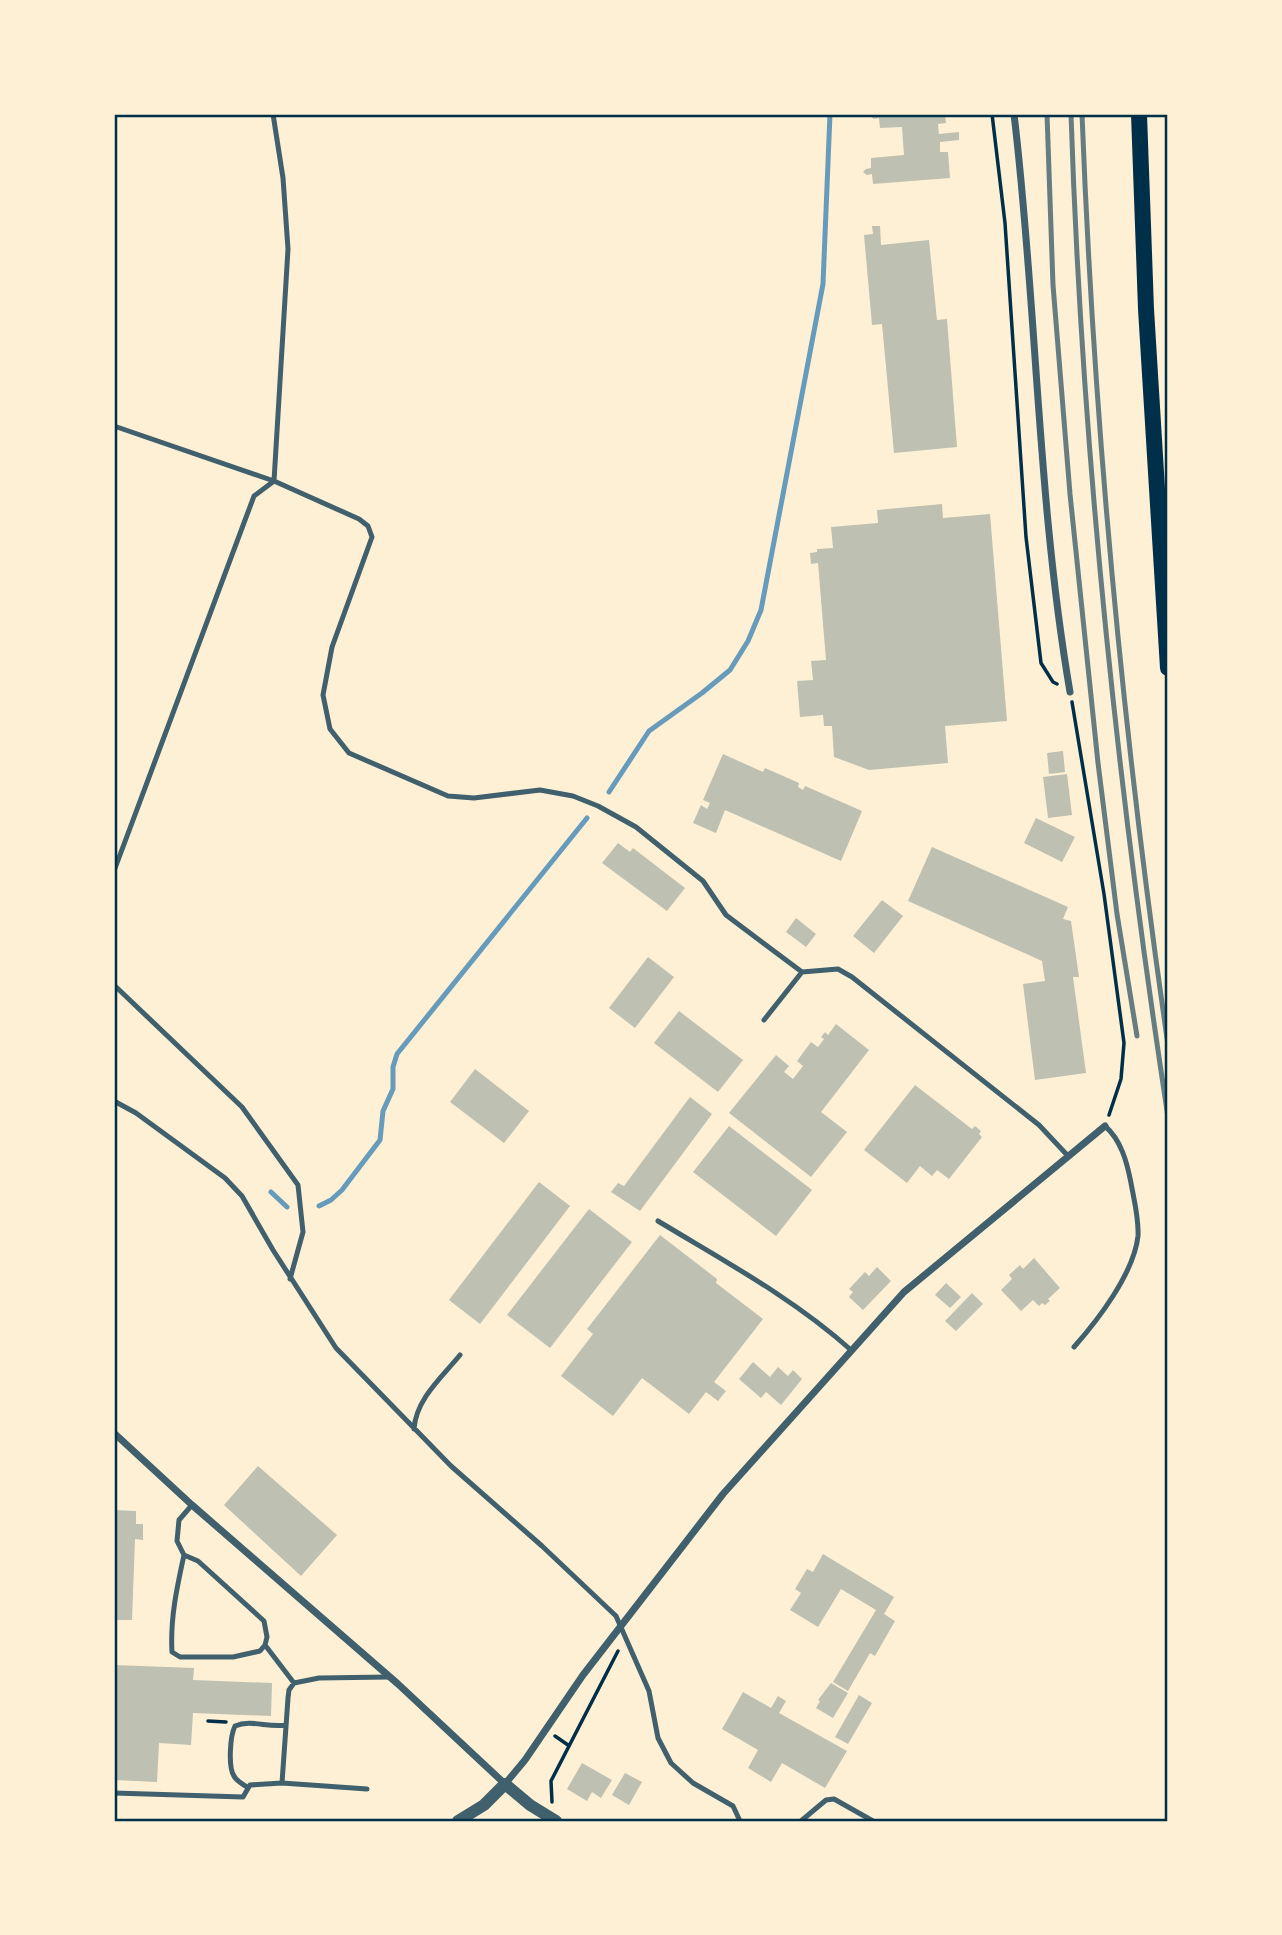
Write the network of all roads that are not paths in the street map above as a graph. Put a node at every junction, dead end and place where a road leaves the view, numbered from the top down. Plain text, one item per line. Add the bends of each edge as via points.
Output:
1 (273, 114) edge
2 (1014, 114) edge
3 (1139, 114) edge
4 (114, 426) edge
5 (274, 481) junction
6 (1168, 668) edge
7 (1070, 692) road end
8 (114, 871) edge
9 (802, 972) junction
10 (114, 985) edge
11 (764, 1020) dead end
12 (114, 1101) edge
13 (1105, 1126) joint
14 (1069, 1157) junction
15 (658, 1220) dead end
16 (290, 1279) junction
17 (1074, 1347) dead end
18 (851, 1350) junction
19 (460, 1356) dead end
20 (414, 1429) junction
21 (114, 1433) edge
22 (192, 1505) junction
23 (184, 1555) junction
24 (622, 1628) junction
25 (265, 1646) junction
26 (389, 1677) junction
27 (294, 1683) junction
28 (286, 1725) junction
29 (282, 1783) junction
30 (505, 1784) junction
31 (247, 1787) junction
32 (367, 1790) dead end
33 (114, 1793) edge
34 (457, 1821) edge
35 (556, 1821) edge
36 (740, 1821) edge
37 (801, 1821) edge
38 (873, 1821) edge

1 - 5 lane via 288,249
2 - 7 street via 1026,216 1044,478
3 - 6 main road
4 - 5 lane
5 - 8 lane via 254,496
5 - 9 lane via 359,519 372,537 332,648 323,695 330,729 349,753 448,796 474,798 540,790 598,806 636,827 703,881 726,915
9 - 11 lane
9 - 14 lane via 838,969 867,988 1040,1125
10 - 16 lane via 242,1107 298,1185 303,1232
12 - 16 lane via 225,1178 242,1196
13 - 14 street
13 - 17 lane via 1125,1158 1138,1236 1126,1271
14 - 18 street via 904,1292
15 - 18 lane via 786,1299
16 - 20 lane via 335,1348
18 - 24 street via 723,1494
19 - 20 lane via 425,1397 416,1412
20 - 24 lane via 616,1616
21 - 22 street
22 - 23 lane via 179,1520 177,1541
22 - 26 street
23 - 25 lane via 198,1561 264,1621
23 - 25 lane via 173,1607 172,1652 180,1657 233,1657
24 - 30 street
24 - 36 lane via 649,1691 658,1738 671,1763 693,1783 733,1806
25 - 27 lane
26 - 27 lane
26 - 30 street
27 - 28 lane via 289,1690
28 - 29 lane
28 - 31 lane via 244,1722 235,1726 231,1768 233,1776
29 - 31 lane
29 - 32 lane
30 - 34 street via 484,1805
30 - 35 street
31 - 33 lane via 243,1797
37 - 38 lane via 826,1800 834,1799

